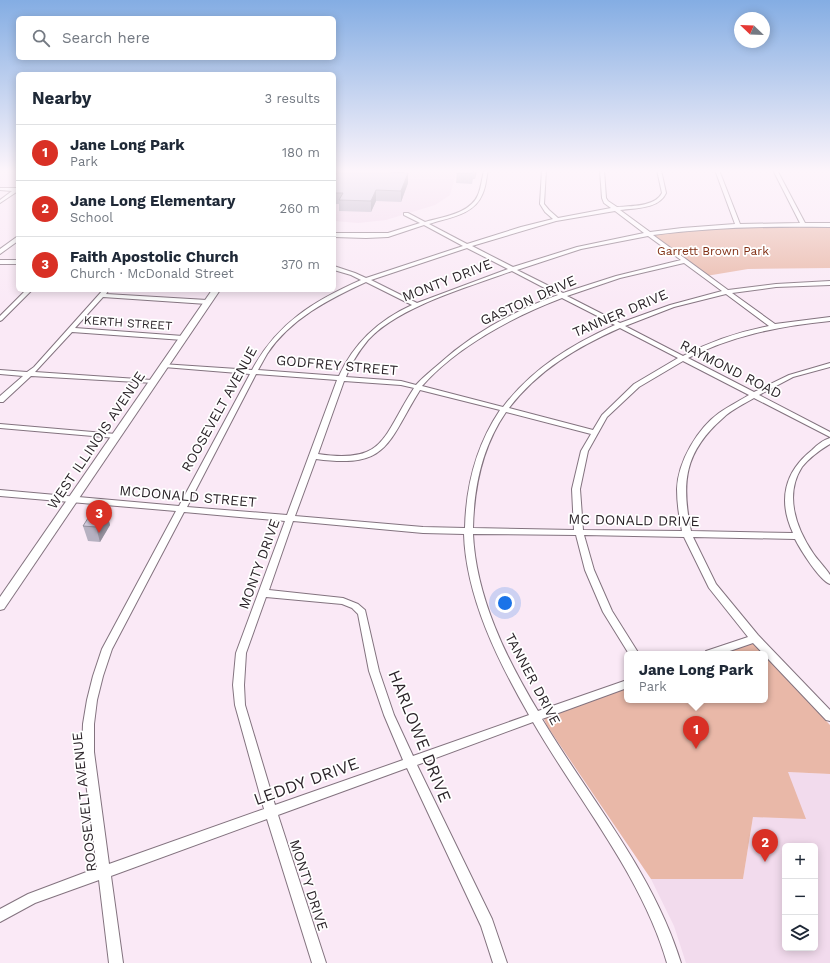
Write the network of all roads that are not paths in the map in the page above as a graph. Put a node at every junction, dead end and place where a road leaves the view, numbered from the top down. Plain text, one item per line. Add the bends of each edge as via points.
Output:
1 (408, 215) edge
2 (453, 215) edge
3 (552, 215) edge
4 (585, 215) edge
5 (624, 215) edge
6 (734, 215) edge
7 (798, 215) edge
8 (558, 220) junction
9 (426, 224) junction
10 (803, 224) junction
11 (738, 225) junction
12 (830, 225) edge
13 (648, 234) junction
14 (336, 235) edge
15 (16, 240) edge
16 (467, 246) junction
17 (0, 252) edge
18 (685, 261) junction
19 (0, 262) edge
20 (16, 262) edge
21 (336, 269) edge
22 (513, 269) junction
23 (365, 280) junction
24 (830, 283) edge
25 (726, 291) junction
26 (27, 292) edge
27 (214, 292) edge
28 (103, 293) edge
29 (563, 296) junction
30 (207, 302) junction
31 (417, 305) junction
32 (0, 319) edge
33 (830, 319) edge
34 (620, 325) junction
35 (773, 326) junction
36 (70, 330) junction
37 (183, 338) junction
38 (683, 358) junction
39 (164, 365) junction
40 (830, 365) edge
41 (252, 371) junction
42 (0, 372) edge
43 (29, 374) junction
44 (342, 378) junction
45 (152, 382) junction
46 (418, 387) junction
47 (754, 395) junction
48 (0, 400) edge
49 (504, 409) junction
50 (0, 426) edge
51 (593, 432) junction
52 (830, 435) edge
53 (116, 436) junction
54 (830, 440) edge
55 (313, 456) junction
56 (0, 493) edge
57 (73, 500) junction
58 (181, 508) junction
59 (291, 518) junction
60 (469, 531) junction
61 (578, 533) junction
62 (687, 534) junction
63 (798, 536) junction
64 (830, 581) edge
65 (263, 593) junction
66 (0, 606) edge
67 (754, 638) junction
68 (632, 651) edge
69 (718, 651) edge
70 (767, 651) edge
71 (768, 653) edge
72 (624, 685) edge
73 (536, 716) junction
74 (830, 717) edge
75 (409, 762) junction
76 (271, 813) junction
77 (104, 873) junction
78 (0, 916) edge
79 (116, 963) edge
80 (319, 963) edge
81 (500, 963) edge
82 (674, 963) edge

1 - 9 street, RAYMOND ROAD
2 - 9 street
3 - 8 street
4 - 8 street, ROOSEVELT AVENUE
5 - 13 street
6 - 11 street
7 - 10 street
8 - 16 street, ROOSEVELT AVENUE
9 - 14 street via 381,236
9 - 16 street, RAYMOND ROAD
10 - 11 street, MONTY DRIVE
10 - 12 street, MONTY DRIVE
11 - 13 street, MONTY DRIVE
13 - 18 street
13 - 22 street, MONTY DRIVE via 575,249
15 - 17 street
16 - 22 street, RAYMOND ROAD
16 - 23 street, ROOSEVELT AVENUE
18 - 25 street
18 - 29 street, GASTON DRIVE via 612,278
19 - 20 street
21 - 23 street
22 - 29 street, RAYMOND ROAD
22 - 31 street, MONTY DRIVE
23 - 31 street
23 - 41 street, ROOSEVELT AVENUE via 334,294 300,316 274,340
24 - 25 street, TANNER DRIVE via 774,285
25 - 34 street, TANNER DRIVE via 673,304
25 - 35 street
26 - 32 street
27 - 30 main road, WEST ILLINOIS AVENUE
28 - 30 street
28 - 36 street
29 - 34 street, RAYMOND ROAD
29 - 46 street, GASTON DRIVE via 488,330 452,355
30 - 37 main road, WEST ILLINOIS AVENUE
31 - 44 street, MONTY DRIVE via 389,320 370,336 352,358
33 - 35 street
34 - 38 street, RAYMOND ROAD
34 - 49 street, TANNER DRIVE via 557,358 530,380
35 - 38 street via 728,338
36 - 37 street, KERTH STREET
36 - 43 street
37 - 39 main road, WEST ILLINOIS AVENUE
38 - 47 street, RAYMOND ROAD
38 - 51 street via 631,388 608,410
39 - 41 street, GODFREY STREET
39 - 45 main road, WEST ILLINOIS AVENUE
40 - 47 street via 790,376
41 - 44 street, GODFREY STREET
41 - 58 street, ROOSEVELT AVENUE
42 - 43 street
43 - 45 street
43 - 48 street
44 - 46 street, GODFREY STREET
44 - 55 street, MONTY DRIVE
45 - 53 main road, WEST ILLINOIS AVENUE
46 - 49 street, GODFREY STREET
46 - 55 street, GASTON DRIVE via 377,451 351,459
47 - 52 street, RAYMOND ROAD
47 - 62 street via 721,415 692,449 681,487
49 - 51 street
49 - 60 street, TANNER DRIVE via 486,440 476,469 469,506
50 - 53 street
51 - 61 street via 577,477
53 - 57 main road, WEST ILLINOIS AVENUE
54 - 63 street via 810,455 793,477 789,505
55 - 59 street, MONTY DRIVE
56 - 57 street, MCDONALD STREET
57 - 58 street, MCDONALD STREET
57 - 66 main road, WEST ILLINOIS AVENUE
58 - 59 street, MCDONALD STREET
58 - 77 street, ROOSEVELT AVENUE via 107,649 91,699 88,752
59 - 60 street, MCDONALD STREET via 412,529
59 - 65 street, MONTY DRIVE
60 - 61 street, MC DONALD DRIVE
60 - 73 street, TANNER DRIVE via 472,560 485,613 508,666
61 - 62 street, MC DONALD DRIVE
61 - 68 street via 598,593
62 - 63 street, MC DONALD DRIVE
62 - 67 street via 712,586
63 - 64 street
65 - 75 street, HARLOWE DRIVE via 343,601 360,611 382,694
65 - 76 street, MONTY DRIVE via 241,653 238,689 240,705
67 - 69 street
67 - 70 street
71 - 74 street
72 - 73 street, LEDDY DRIVE
73 - 75 street, LEDDY DRIVE
73 - 82 street, TANNER DRIVE via 644,888 661,922
75 - 76 street, LEDDY DRIVE
75 - 81 street, HARLOWE DRIVE via 487,924
76 - 77 street, LEDDY DRIVE
76 - 80 street, MONTY DRIVE
77 - 78 street, LEDDY DRIVE via 32,898
77 - 79 street, ROOSEVELT AVENUE

